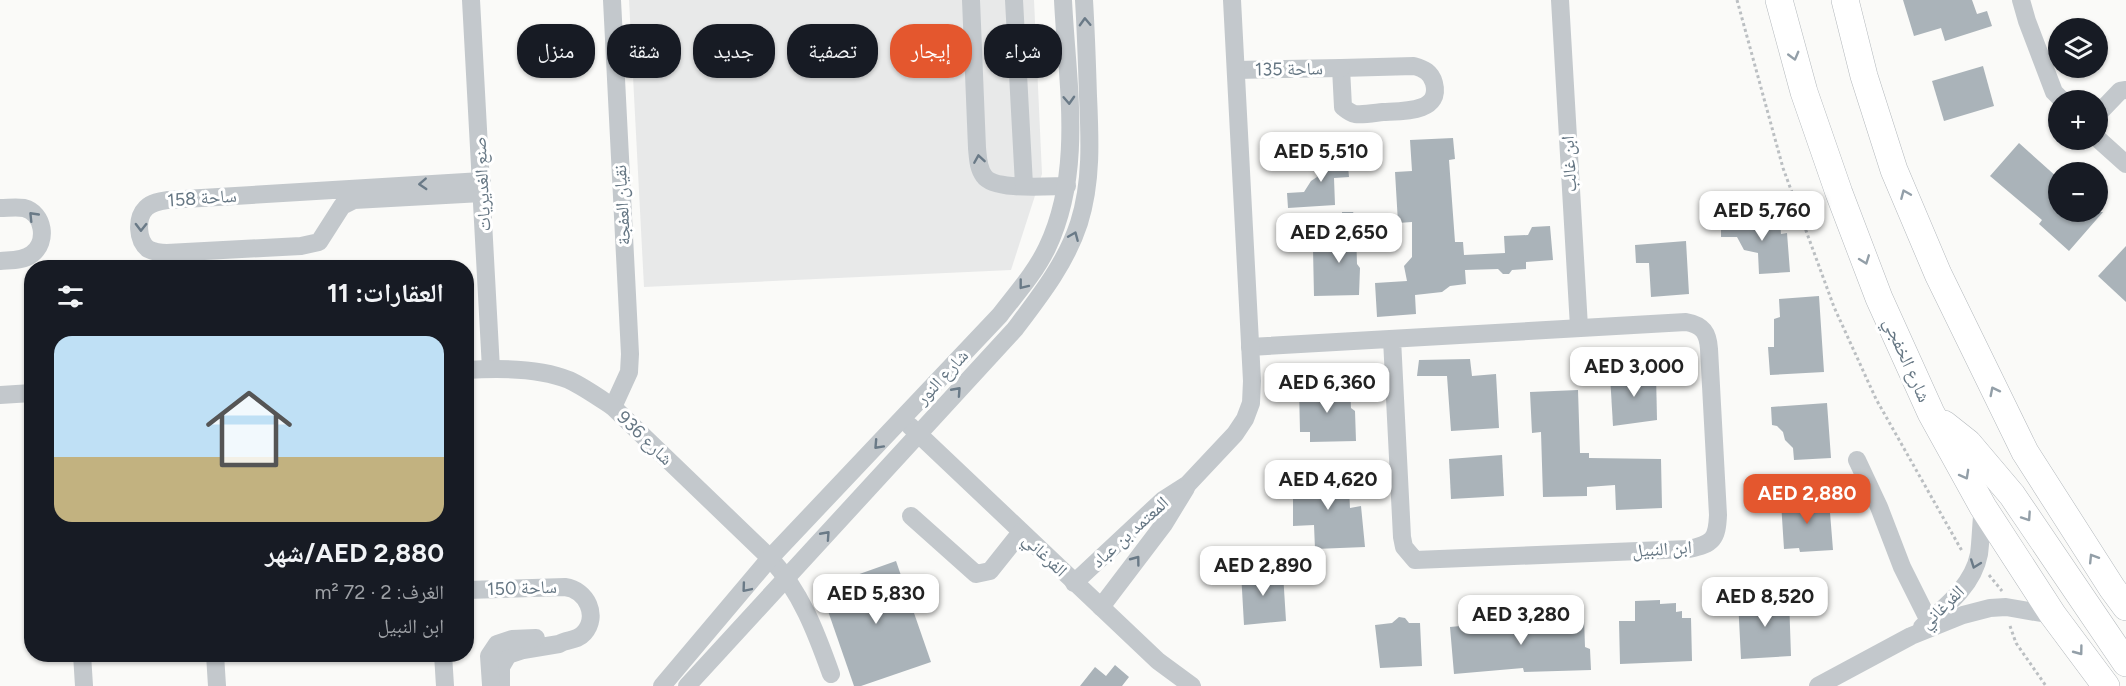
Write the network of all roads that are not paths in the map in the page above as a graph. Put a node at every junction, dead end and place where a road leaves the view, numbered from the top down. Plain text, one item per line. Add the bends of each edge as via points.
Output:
1 (471, 0) edge
2 (612, 0) edge
3 (971, 0) edge
4 (1014, 0) edge
5 (1063, 0) edge
6 (1084, 0) edge
7 (1232, 0) edge
8 (1560, 0) edge
9 (1779, 0) edge
10 (1845, 0) edge
11 (2021, 0) edge
12 (1341, 68) junction
13 (1236, 70) junction
14 (2053, 90) edge
15 (2126, 90) edge
16 (2108, 104) edge
17 (2108, 148) edge
18 (2126, 164) edge
19 (1024, 185) junction
20 (1068, 186) junction
21 (482, 187) junction
22 (310, 191) junction
23 (0, 208) edge
24 (333, 219) junction
25 (0, 261) edge
26 (1579, 327) junction
27 (1392, 339) junction
28 (1251, 347) junction
29 (491, 369) junction
30 (474, 370) edge
31 (24, 394) edge
32 (0, 395) edge
33 (613, 407) junction
34 (1931, 413) junction
35 (902, 419) junction
36 (919, 433) junction
37 (1857, 460) dead end
38 (1188, 484) junction
39 (1983, 507) junction
40 (911, 516) dead end
41 (1021, 532) junction
42 (770, 558) junction
43 (787, 577) junction
44 (1074, 583) junction
45 (474, 590) edge
46 (2126, 606) edge
47 (1101, 607) junction
48 (2053, 615) junction
49 (1929, 621) junction
50 (1911, 636) junction
51 (563, 640) junction
52 (82, 662) edge
53 (216, 662) edge
54 (444, 662) edge
55 (2126, 663) edge
56 (831, 674) dead end
57 (84, 686) edge
58 (217, 686) edge
59 (445, 686) edge
60 (491, 686) edge
61 (501, 686) edge
62 (662, 686) edge
63 (687, 686) edge
64 (1192, 686) edge
65 (1818, 686) edge
66 (2106, 686) edge

1 - 21 street, صنع الغديريات
2 - 33 street, نقيان العفجة via 630,354 629,372
19 -> 3 street via 992,183 979,166
4 - 19 street
5 -> 20 street, شارع النور via 1071,144
36 -> 6 street, شارع النور via 1046,289 1079,223 1088,183 1090,146
7 - 13 street, المعتمد بن عباد
8 - 26 street, ابن غالب
9 -> 34 highway, شارع الخفجي via 1804,92 1839,193 1879,298
46 -> 10 highway via 2025,452 1948,294 1894,170
11 - 14 street
12 - 12 street, ساحة 135 via 1424,69 1432,76 1433,97 1418,110 1354,114 1343,106
12 - 13 street, ساحة 135
13 - 28 street, المعتمد بن عباد
15 - 16 street
17 - 18 street
19 - 20 street
20 -> 35 street, شارع النور via 1047,248 1029,277 1000,315
21 -> 22 street, ساحة 158
21 - 24 street, ساحة 158 via 354,200 342,206
21 - 29 street, صنع الغديريات
22 - 24 street
22 -> 24 street, ساحة 158 via 156,202 140,218 139,231 148,248 167,253 301,246 319,242
25 -> 23 street via 32,255 42,238 42,226 35,215 26,209
26 - 27 street, ابن النبيل
26 - 27 street, ابن النبيل via 1686,322 1704,329 1708,338 1718,515 1718,531 1712,541 1689,549 1415,560 1404,547 1402,537
27 - 28 street, ابن النبيل
28 - 38 street, المعتمد بن عباد via 1251,402 1245,419
29 - 30 street, شارع 936
29 - 33 street, شارع 936 via 567,379
31 - 32 street
33 - 42 street, شارع 936
34 -> 39 highway, شارع الخفجي
34 -> 55 highway via 1968,443 2012,495
35 - 36 street, الفرغاني
35 -> 42 street, شارع النور
36 - 41 street, الفرغاني
43 -> 36 street, شارع النور
37 - 49 street
38 - 44 street, المعتمد بن عباد via 1163,500
47 -> 38 street, المعتمد بن عباد via 1164,524
39 - 48 highway, شارع الخفجي
39 -> 49 street, الفرغاني via 1975,566 1958,593
40 - 41 street via 976,574 990,571
41 - 44 street, الفرغاني
42 - 43 street, شارع 936
42 -> 62 street, شارع النور
43 - 56 street, شارع 936 via 808,614
43 - 63 street, شارع النور
44 - 47 street, الفرغاني
45 - 51 street, ساحة 150 via 576,588 589,607 590,619 578,639
47 - 64 street, الفرغاني via 1158,661
48 - 50 street, الفرغاني via 1990,608
48 -> 66 highway, شارع الخفجي
49 - 50 street, الفرغاني
50 - 65 street, الفرغاني
51 - 60 street via 512,639 497,644 489,656
51 - 61 street, ساحة 150 via 508,655 501,667
52 - 57 street
53 - 58 street
54 - 59 street

